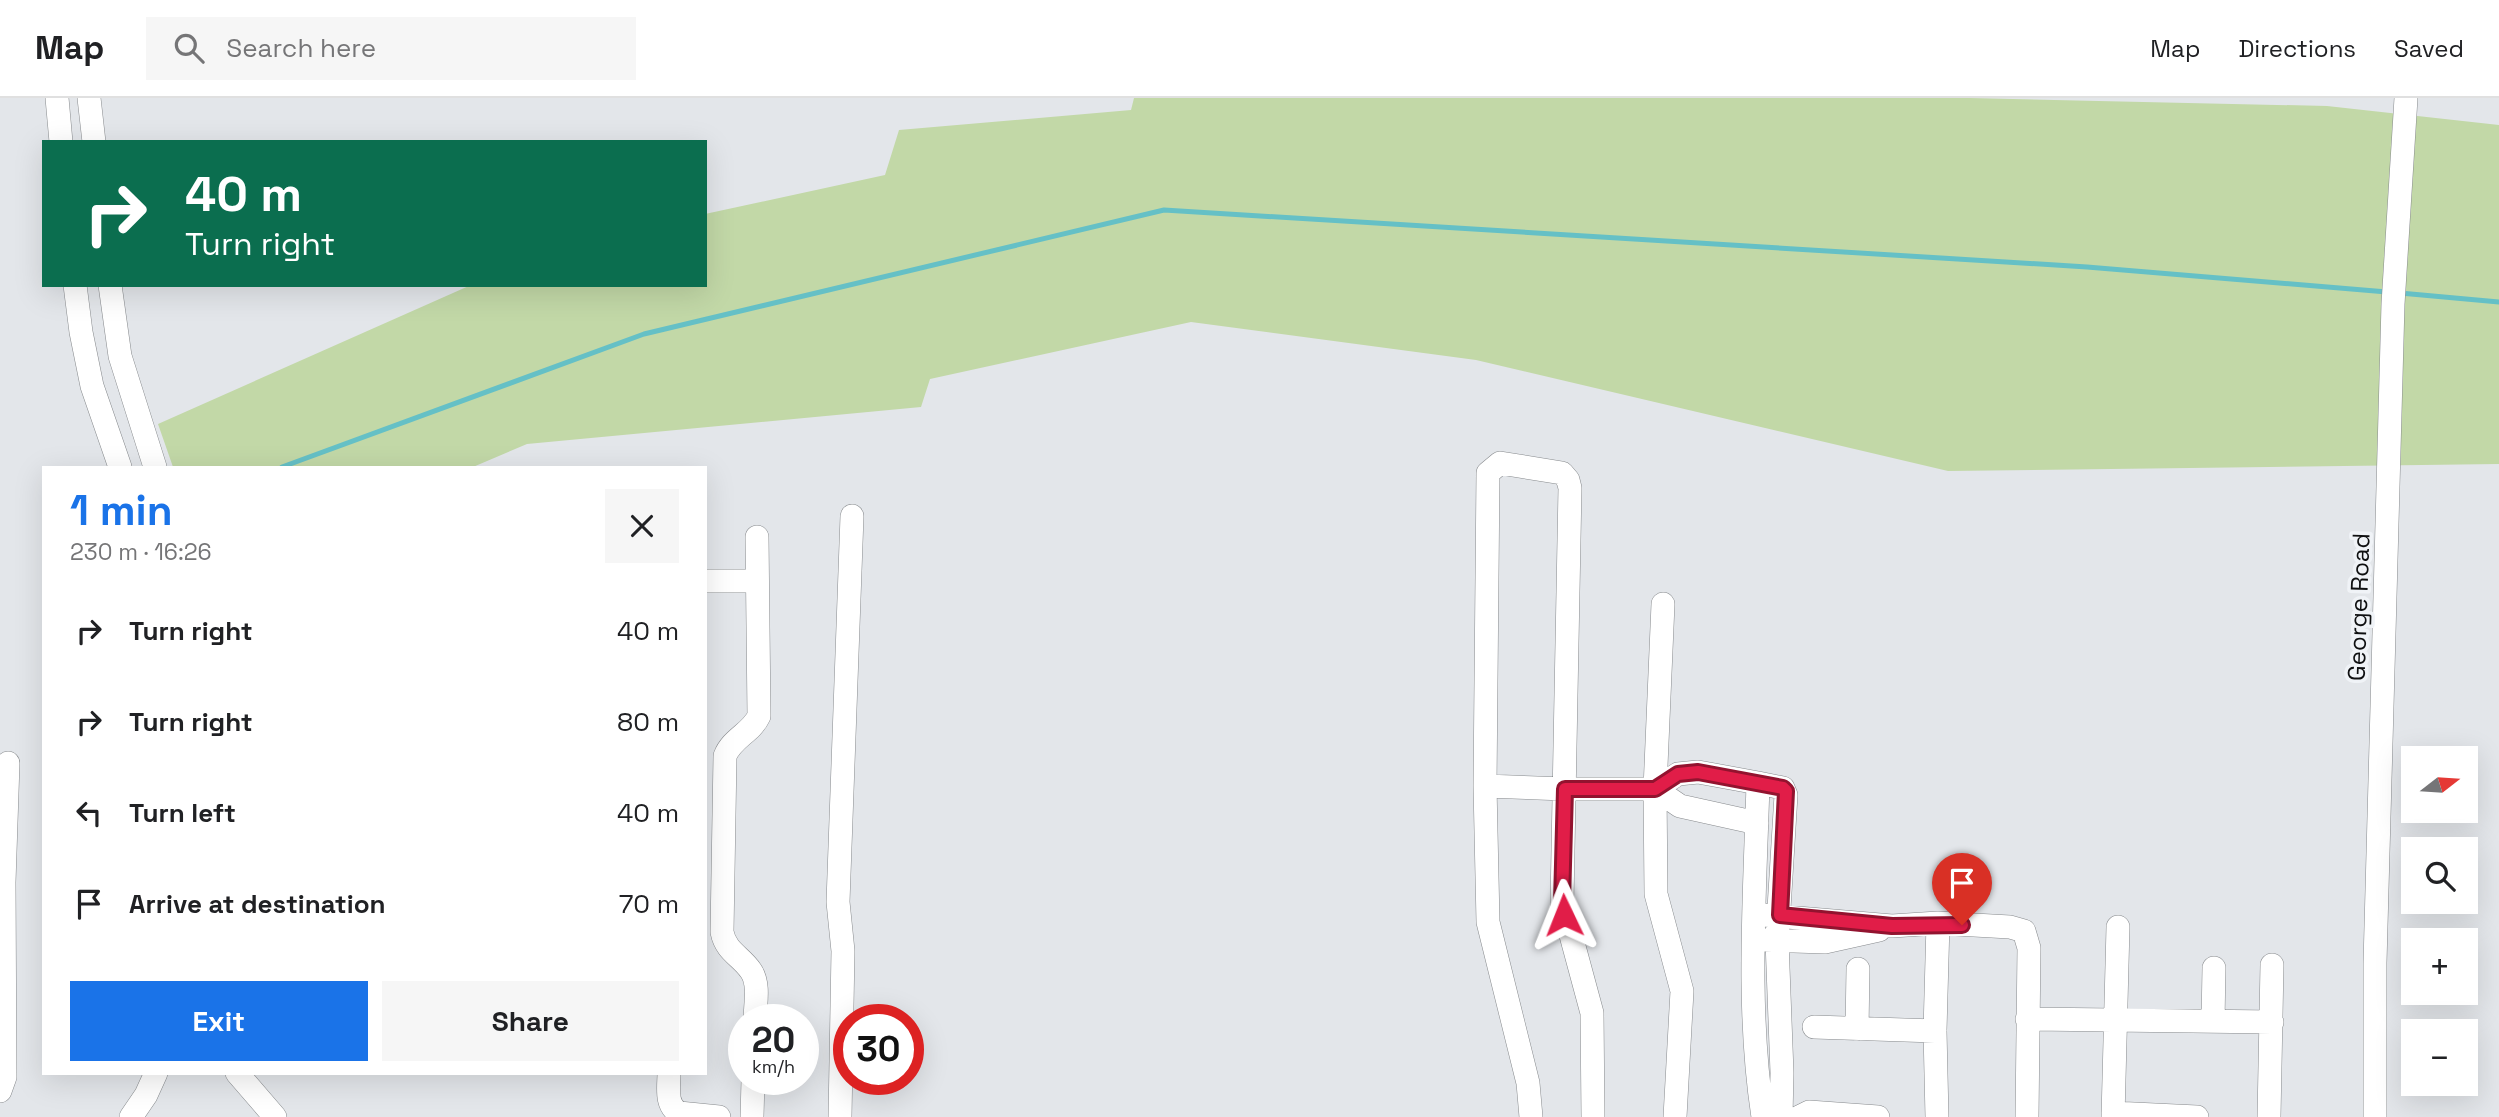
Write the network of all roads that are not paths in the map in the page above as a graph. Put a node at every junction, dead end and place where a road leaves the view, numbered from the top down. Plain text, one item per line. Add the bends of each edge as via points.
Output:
1 (57, 98) edge
2 (89, 98) edge
3 (2406, 98) edge
4 (61, 140) edge
5 (94, 140) edge
6 (75, 287) edge
7 (110, 287) edge
8 (120, 466) edge
9 (155, 466) edge
10 (852, 516) dead end
11 (757, 537) dead end
12 (707, 581) edge
13 (756, 581) junction
14 (1662, 604) dead end
15 (8, 763) dead end
16 (1758, 783) junction
17 (1485, 786) junction
18 (1565, 789) junction
19 (1655, 789) junction
20 (1757, 823) junction
21 (2, 882) edge
22 (1754, 915) junction
23 (1780, 915) junction
24 (1938, 923) junction
25 (1892, 926) junction
26 (2118, 927) dead end
27 (1753, 939) junction
28 (1777, 941) junction
29 (2272, 965) dead end
30 (2214, 968) dead end
31 (1858, 969) dead end
32 (755, 1004) edge
33 (2028, 1019) junction
34 (2114, 1020) junction
35 (2213, 1021) junction
36 (2272, 1022) junction
37 (1814, 1027) dead end
38 (1857, 1029) junction
39 (1935, 1031) junction
40 (1756, 1073) junction
41 (1790, 1073) junction
42 (155, 1075) edge
43 (239, 1075) edge
44 (669, 1075) edge
45 (0, 1091) edge
46 (752, 1095) edge
47 (2113, 1115) edge
48 (751, 1116) edge
49 (131, 1117) edge
50 (275, 1117) edge
51 (719, 1117) edge
52 (840, 1117) edge
53 (1531, 1117) edge
54 (1593, 1117) edge
55 (1675, 1117) edge
56 (1763, 1117) edge
57 (1781, 1117) edge
58 (1799, 1117) edge
59 (1878, 1117) edge
60 (1937, 1117) edge
61 (2026, 1117) edge
62 (2197, 1117) edge
63 (2269, 1117) edge
64 (2375, 1117) edge

1 - 4 street
2 - 5 street
3 - 64 street, George Road via 2393,304
6 - 8 street via 92,386
7 - 9 street via 120,356
10 - 52 street via 838,902 843,951
11 - 13 street
12 - 13 street
13 - 32 street via 758,716 755,725 725,755 722,932 729,949 751,971
14 - 19 street
15 - 21 street
16 - 19 street via 1698,772 1678,774
16 - 20 street
16 - 23 street via 1786,791
17 - 18 street
17 - 18 street via 1488,473 1500,463 1562,473 1568,480
17 - 53 street via 1488,922 1528,1083
18 - 19 street
18 - 54 street via 1562,902 1592,1013
19 - 20 street via 1680,806
19 - 55 street via 1656,894 1682,991
20 - 22 street
21 - 45 street via 5,1076
22 - 23 street
22 - 27 street
23 - 25 street
23 - 28 street
24 - 25 street
24 - 33 street via 2024,931 2029,948
24 - 39 street
25 - 28 street via 1840,940
26 - 34 street
27 - 28 street
27 - 40 street
28 - 41 street
29 - 36 street
30 - 35 street
31 - 38 street
33 - 34 street
33 - 61 street
34 - 35 street
34 - 47 street
35 - 36 street
36 - 63 street
37 - 38 street
38 - 39 street
39 - 60 street
40 - 41 street
40 - 56 street
41 - 57 street
42 - 49 street
43 - 50 street
44 - 51 street via 668,1097 674,1110
46 - 48 street
47 - 62 street
58 - 59 street via 1809,1112

